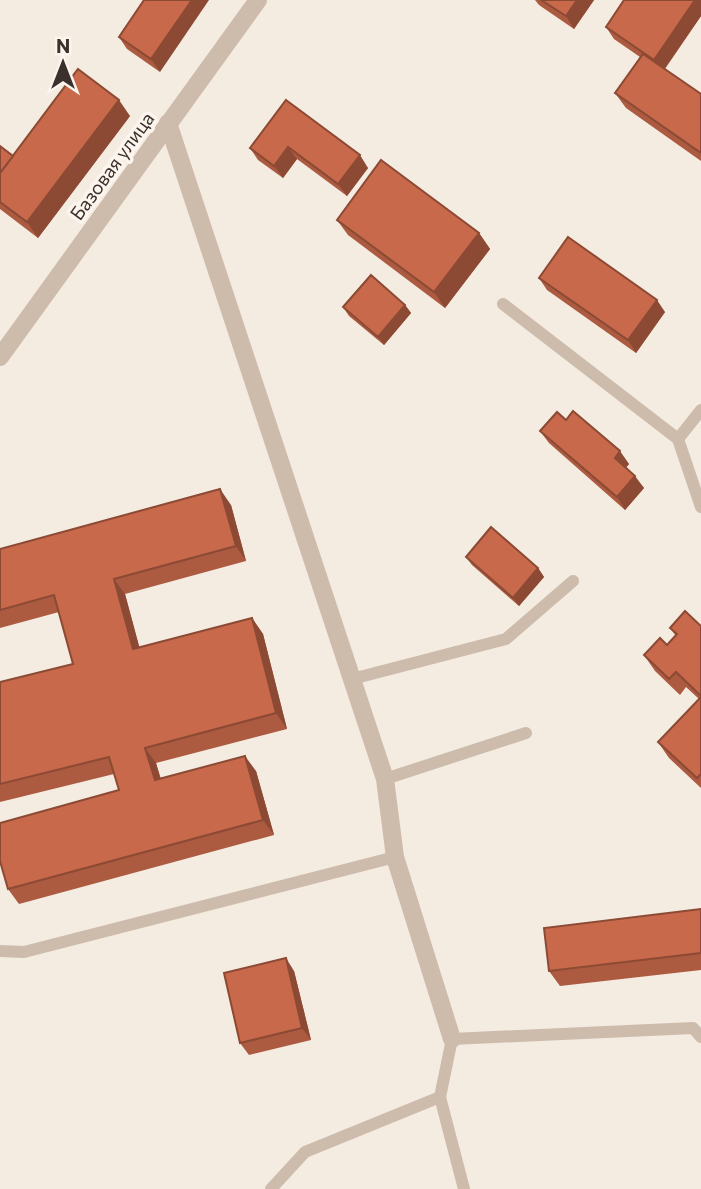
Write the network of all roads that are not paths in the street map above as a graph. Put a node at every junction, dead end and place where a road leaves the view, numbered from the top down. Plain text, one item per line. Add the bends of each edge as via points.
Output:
1 (258, 0) edge
2 (169, 123) junction
3 (503, 304) dead end
4 (0, 357) edge
5 (701, 410) edge
6 (678, 439) junction
7 (701, 507) edge
8 (573, 581) dead end
9 (352, 679) junction
10 (526, 733) dead end
11 (385, 779) junction
12 (395, 857) junction
13 (0, 951) edge
14 (701, 1037) edge
15 (452, 1039) junction
16 (440, 1097) junction
17 (271, 1189) edge
18 (464, 1189) edge

1 - 2 street, Базовая улица
2 - 4 street, Базовая улица
2 - 9 street
3 - 6 lane
5 - 6 lane
6 - 7 lane
8 - 9 lane via 506,639
9 - 11 street
10 - 11 lane
11 - 12 street
12 - 13 lane via 24,952
12 - 15 street
14 - 15 lane via 693,1028
15 - 16 lane
16 - 17 lane via 305,1152
16 - 18 lane

